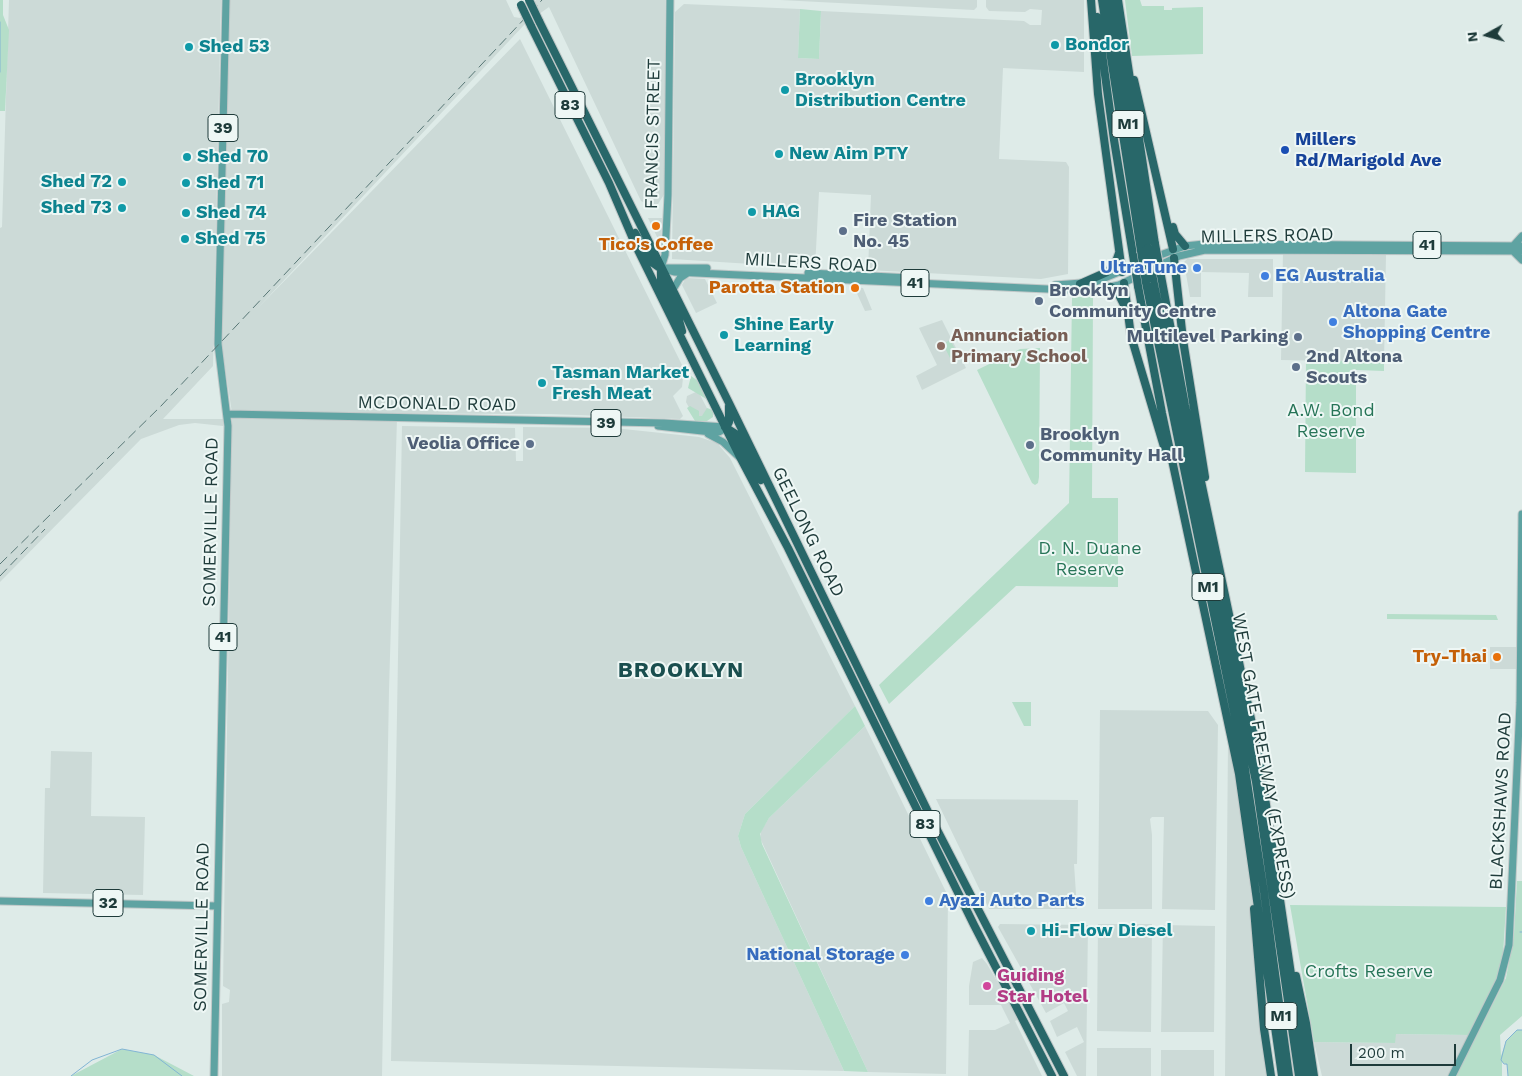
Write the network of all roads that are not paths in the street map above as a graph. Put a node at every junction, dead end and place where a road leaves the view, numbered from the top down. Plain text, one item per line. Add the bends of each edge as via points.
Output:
1 (226, 0) edge
2 (529, 0) edge
3 (670, 0) edge
4 (1092, 0) edge
5 (1102, 0) edge
6 (1110, 0) edge
7 (1118, 0) edge
8 (520, 3) edge
9 (1124, 37) junction
10 (1156, 172) junction
11 (608, 183) junction
12 (667, 234) junction
13 (1522, 236) edge
14 (648, 241) junction
15 (666, 243) junction
16 (1185, 246) junction
17 (1280, 246) junction
18 (1522, 246) edge
19 (1144, 249) junction
20 (1173, 249) junction
21 (1513, 249) junction
22 (1120, 251) junction
23 (1522, 251) edge
24 (1174, 258) junction
25 (1522, 260) edge
26 (670, 266) junction
27 (661, 268) junction
28 (690, 270) junction
29 (1122, 272) junction
30 (1150, 281) junction
31 (1124, 282) junction
32 (1080, 284) junction
33 (1111, 287) junction
34 (672, 291) junction
35 (1128, 311) junction
36 (684, 342) junction
37 (729, 403) junction
38 (717, 411) junction
39 (228, 414) junction
40 (726, 427) junction
41 (703, 428) junction
42 (741, 459) junction
43 (778, 505) junction
44 (1183, 507) junction
45 (1522, 514) edge
46 (796, 543) junction
47 (788, 548) junction
48 (1226, 597) junction
49 (1242, 796) junction
50 (0, 901) edge
51 (217, 906) junction
52 (984, 922) junction
53 (975, 927) junction
54 (1288, 946) junction
55 (214, 1076) edge
56 (1052, 1076) edge
57 (1064, 1076) edge
58 (1271, 1076) edge
59 (1282, 1076) edge
60 (1289, 1076) edge
61 (1299, 1076) edge
62 (1306, 1076) edge
63 (1314, 1076) edge
64 (1452, 1076) edge

1 - 39 main road, SOMERVILLE ROAD / 39 via 218,347
2 - 14 highway, GEELONG ROAD / 83, bridge
3 - 12 main road, FRANCIS STREET
4 - 19 highway, M1 via 1114,140
4 - 22 highway via 1098,94
5 - 19 highway, WEST GATE FREEWAY (EXPRESS) / M1
6 - 19 highway, WEST GATE FREEWAY (EXPRESS) / M1
7 - 9 highway, M1
8 - 11 highway, GEELONG ROAD / 83, bridge
9 - 10 highway
9 - 19 highway, M1
10 - 16 highway via 1175,234
10 - 20 highway
11 - 27 highway via 648,260
11 - 36 highway, GEELONG ROAD / 83
12 - 15 main road, FRANCIS STREET
12 - 26 main road
13 - 21 main road
14 - 15 main road via 658,246
14 - 27 highway, GEELONG ROAD / 83
15 - 27 main road, FRANCIS STREET
16 - 17 main road, MILLERS ROAD / 41
16 - 20 main road, MILLERS ROAD / 41
17 - 21 main road, MILLERS ROAD / 41
17 - 24 main road, MILLERS ROAD / 41 via 1205,250
18 - 21 main road, MILLERS ROAD / 41
19 - 30 highway, WEST GATE FREEWAY (EXPRESS) / M1, bridge
19 - 30 highway, M1, bridge
20 - 24 main road
20 - 29 main road, MILLERS ROAD / 41
21 - 23 main road, MILLERS ROAD / 41
21 - 25 main road
22 - 29 highway
22 - 32 highway via 1115,264 1107,272
24 - 31 main road, MILLERS ROAD / 41
24 - 48 highway via 1187,368
26 - 27 main road, MILLERS ROAD / 41
26 - 28 main road, MILLERS ROAD / 41
27 - 28 main road, MILLERS ROAD
27 - 34 highway, GEELONG ROAD / 83
27 - 36 highway via 660,283 679,320
28 - 32 main road, MILLERS ROAD / 41
28 - 33 main road, MILLERS ROAD / 41 via 1084,291
28 - 34 main road
29 - 31 main road
29 - 32 main road, MILLERS ROAD / 41 via 1101,281
30 - 44 highway, M1 via 1162,413
30 - 48 highway, M1 via 1185,404
30 - 60 highway, WEST GATE FREEWAY (EXPRESS) / M1 via 1243,756
30 - 61 highway, WEST GATE FREEWAY (EXPRESS) / M1 via 1256,782
31 - 33 main road, MILLERS ROAD / 41
31 - 35 highway
33 - 35 highway via 1117,291
34 - 37 highway, GEELONG ROAD
35 - 44 highway via 1134,347
36 - 38 highway, GEELONG ROAD
37 - 40 highway
37 - 43 highway, GEELONG ROAD / 83
38 - 40 highway, GEELONG ROAD / 83
38 - 41 main road
39 - 41 main road, MCDONALD ROAD / 39
39 - 51 main road, SOMERVILLE ROAD / 41
40 - 41 main road, MCDONALD ROAD / 39 via 719,432
40 - 42 highway, GEELONG ROAD / 83
40 - 43 highway via 736,434 768,494
41 - 42 main road, 39
42 - 47 highway, GEELONG ROAD / 83
43 - 46 highway, GEELONG ROAD / 83
44 - 49 highway, M1
45 - 64 main road, BLACKSHAWS ROAD via 1520,704 1509,945 1500,980
46 - 47 highway
46 - 52 highway, GEELONG ROAD / 83
47 - 53 highway, GEELONG ROAD / 83
48 - 54 highway, M1 via 1264,785
49 - 58 highway
49 - 59 highway, M1
50 - 51 main road, 32
51 - 55 main road, SOMERVILLE ROAD
52 - 53 highway
52 - 57 highway, GEELONG ROAD / 83
53 - 56 highway, GEELONG ROAD / 83
54 - 62 highway, M1
54 - 63 highway via 1306,1023

